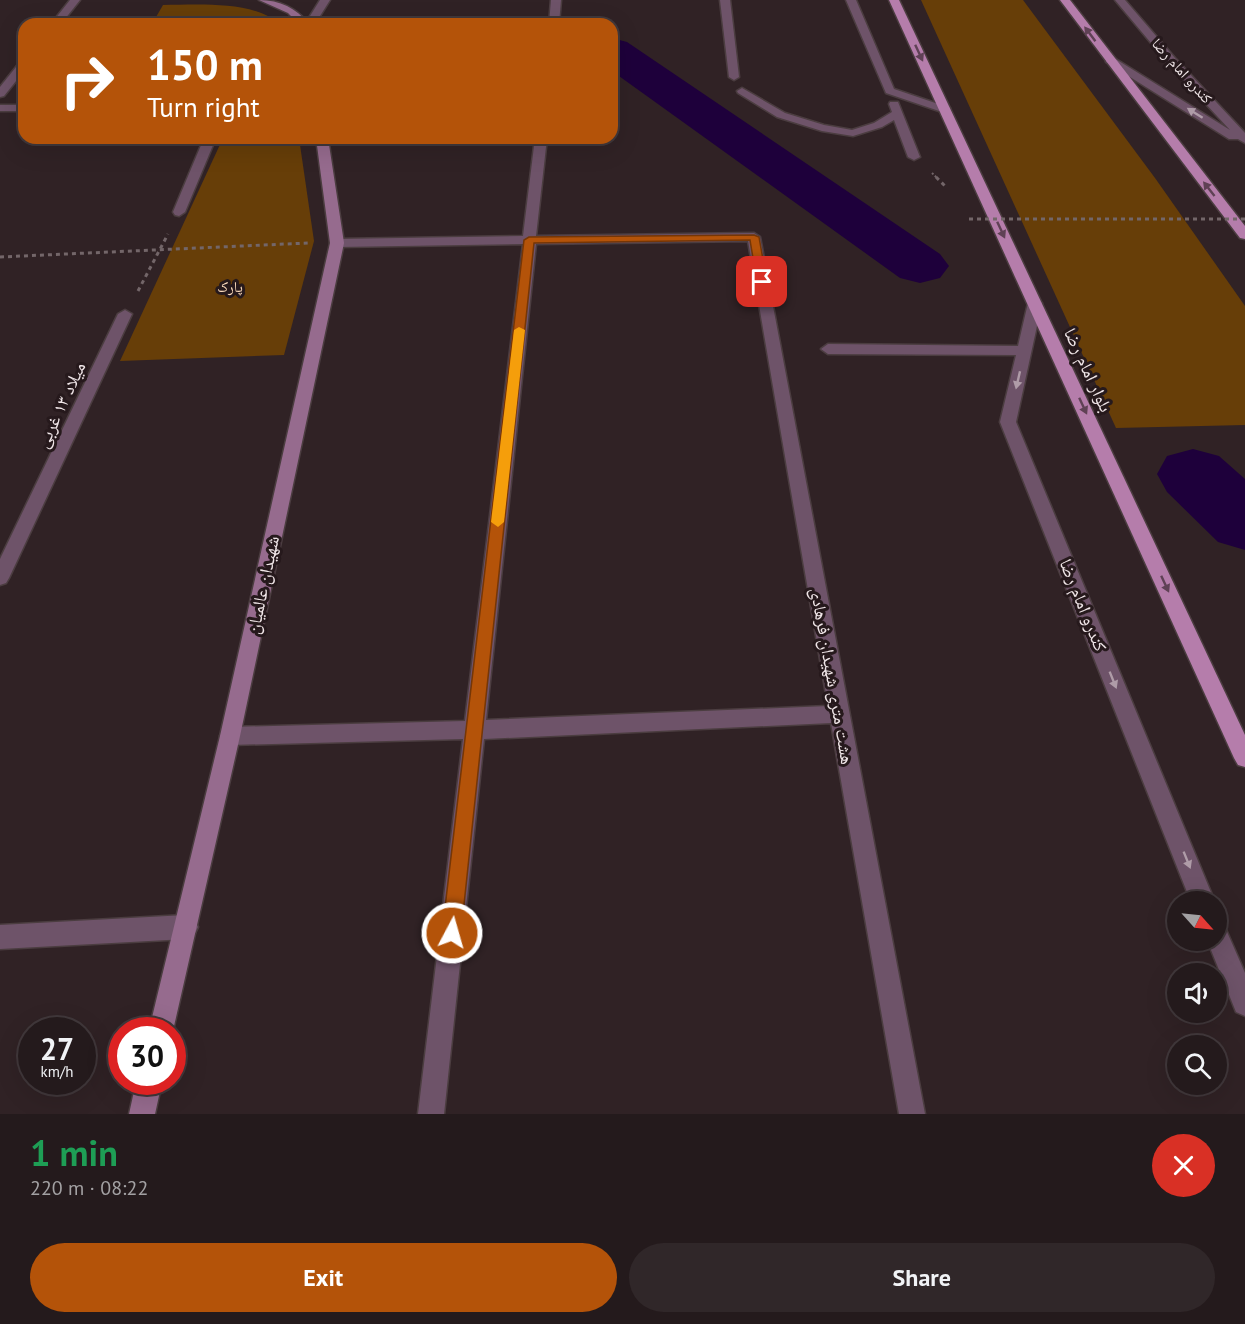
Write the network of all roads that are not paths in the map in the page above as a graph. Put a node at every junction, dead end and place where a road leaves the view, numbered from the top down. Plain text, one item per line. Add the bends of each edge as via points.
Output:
1 (75, 0) edge
2 (264, 0) edge
3 (326, 0) edge
4 (556, 0) edge
5 (725, 0) edge
6 (851, 0) edge
7 (894, 0) edge
8 (1065, 0) edge
9 (1120, 0) edge
10 (61, 18) edge
11 (298, 18) edge
12 (314, 18) edge
13 (554, 18) edge
14 (1110, 60) junction
15 (18, 72) edge
16 (734, 77) dead end
17 (742, 91) dead end
18 (890, 91) junction
19 (0, 94) edge
20 (0, 108) edge
21 (18, 108) edge
22 (946, 110) junction
23 (898, 113) junction
24 (1245, 142) edge
25 (207, 144) edge
26 (323, 144) edge
27 (540, 144) edge
28 (914, 157) dead end
29 (179, 212) dead end
30 (1245, 235) edge
31 (529, 240) junction
32 (337, 243) junction
33 (1035, 303) junction
34 (126, 314) road end
35 (828, 349) dead end
36 (1024, 351) junction
37 (0, 578) edge
38 (839, 714) junction
39 (474, 730) junction
40 (230, 736) junction
41 (1245, 758) edge
42 (1199, 891) edge
43 (186, 927) junction
44 (0, 937) edge
45 (1223, 951) edge
46 (1245, 1003) edge
47 (165, 1017) edge
48 (146, 1095) edge
49 (142, 1114) edge
50 (431, 1114) edge
51 (912, 1114) edge

1 - 10 street
2 - 11 street
3 - 12 street
4 - 13 street
5 - 16 street
6 - 18 street
7 -> 22 main road, بلوار امام رضا
14 -> 8 main road
9 - 24 street, کندرو امام رضا
24 -> 14 street
30 -> 14 main road
15 - 19 street
17 - 23 street via 781,116 822,128 853,132 878,125
18 - 22 street
18 - 23 street
20 - 21 street
22 -> 33 main road, بلوار امام رضا
23 - 28 street
25 - 29 street
26 - 32 street, شهیدان عالمیان
27 - 31 street
31 - 32 street
31 - 38 street, هشت متری شهیدان فرهادی via 754,237
31 - 39 street
32 - 40 street, شهیدان عالمیان
33 - 36 street, کندرو امام رضا
33 -> 41 main road, بلوار امام رضا
34 - 37 street, میلاد ۱۳ غربی
35 - 36 street
36 -> 42 street, کندرو امام رضا via 1008,423
38 - 39 street
38 - 51 street, هشت متری شهیدان فرهادی
39 - 40 street
39 - 50 street
40 - 43 street, شهیدان عالمیان
43 - 44 street
43 - 47 street, شهیدان عالمیان
45 - 46 street
48 - 49 street

